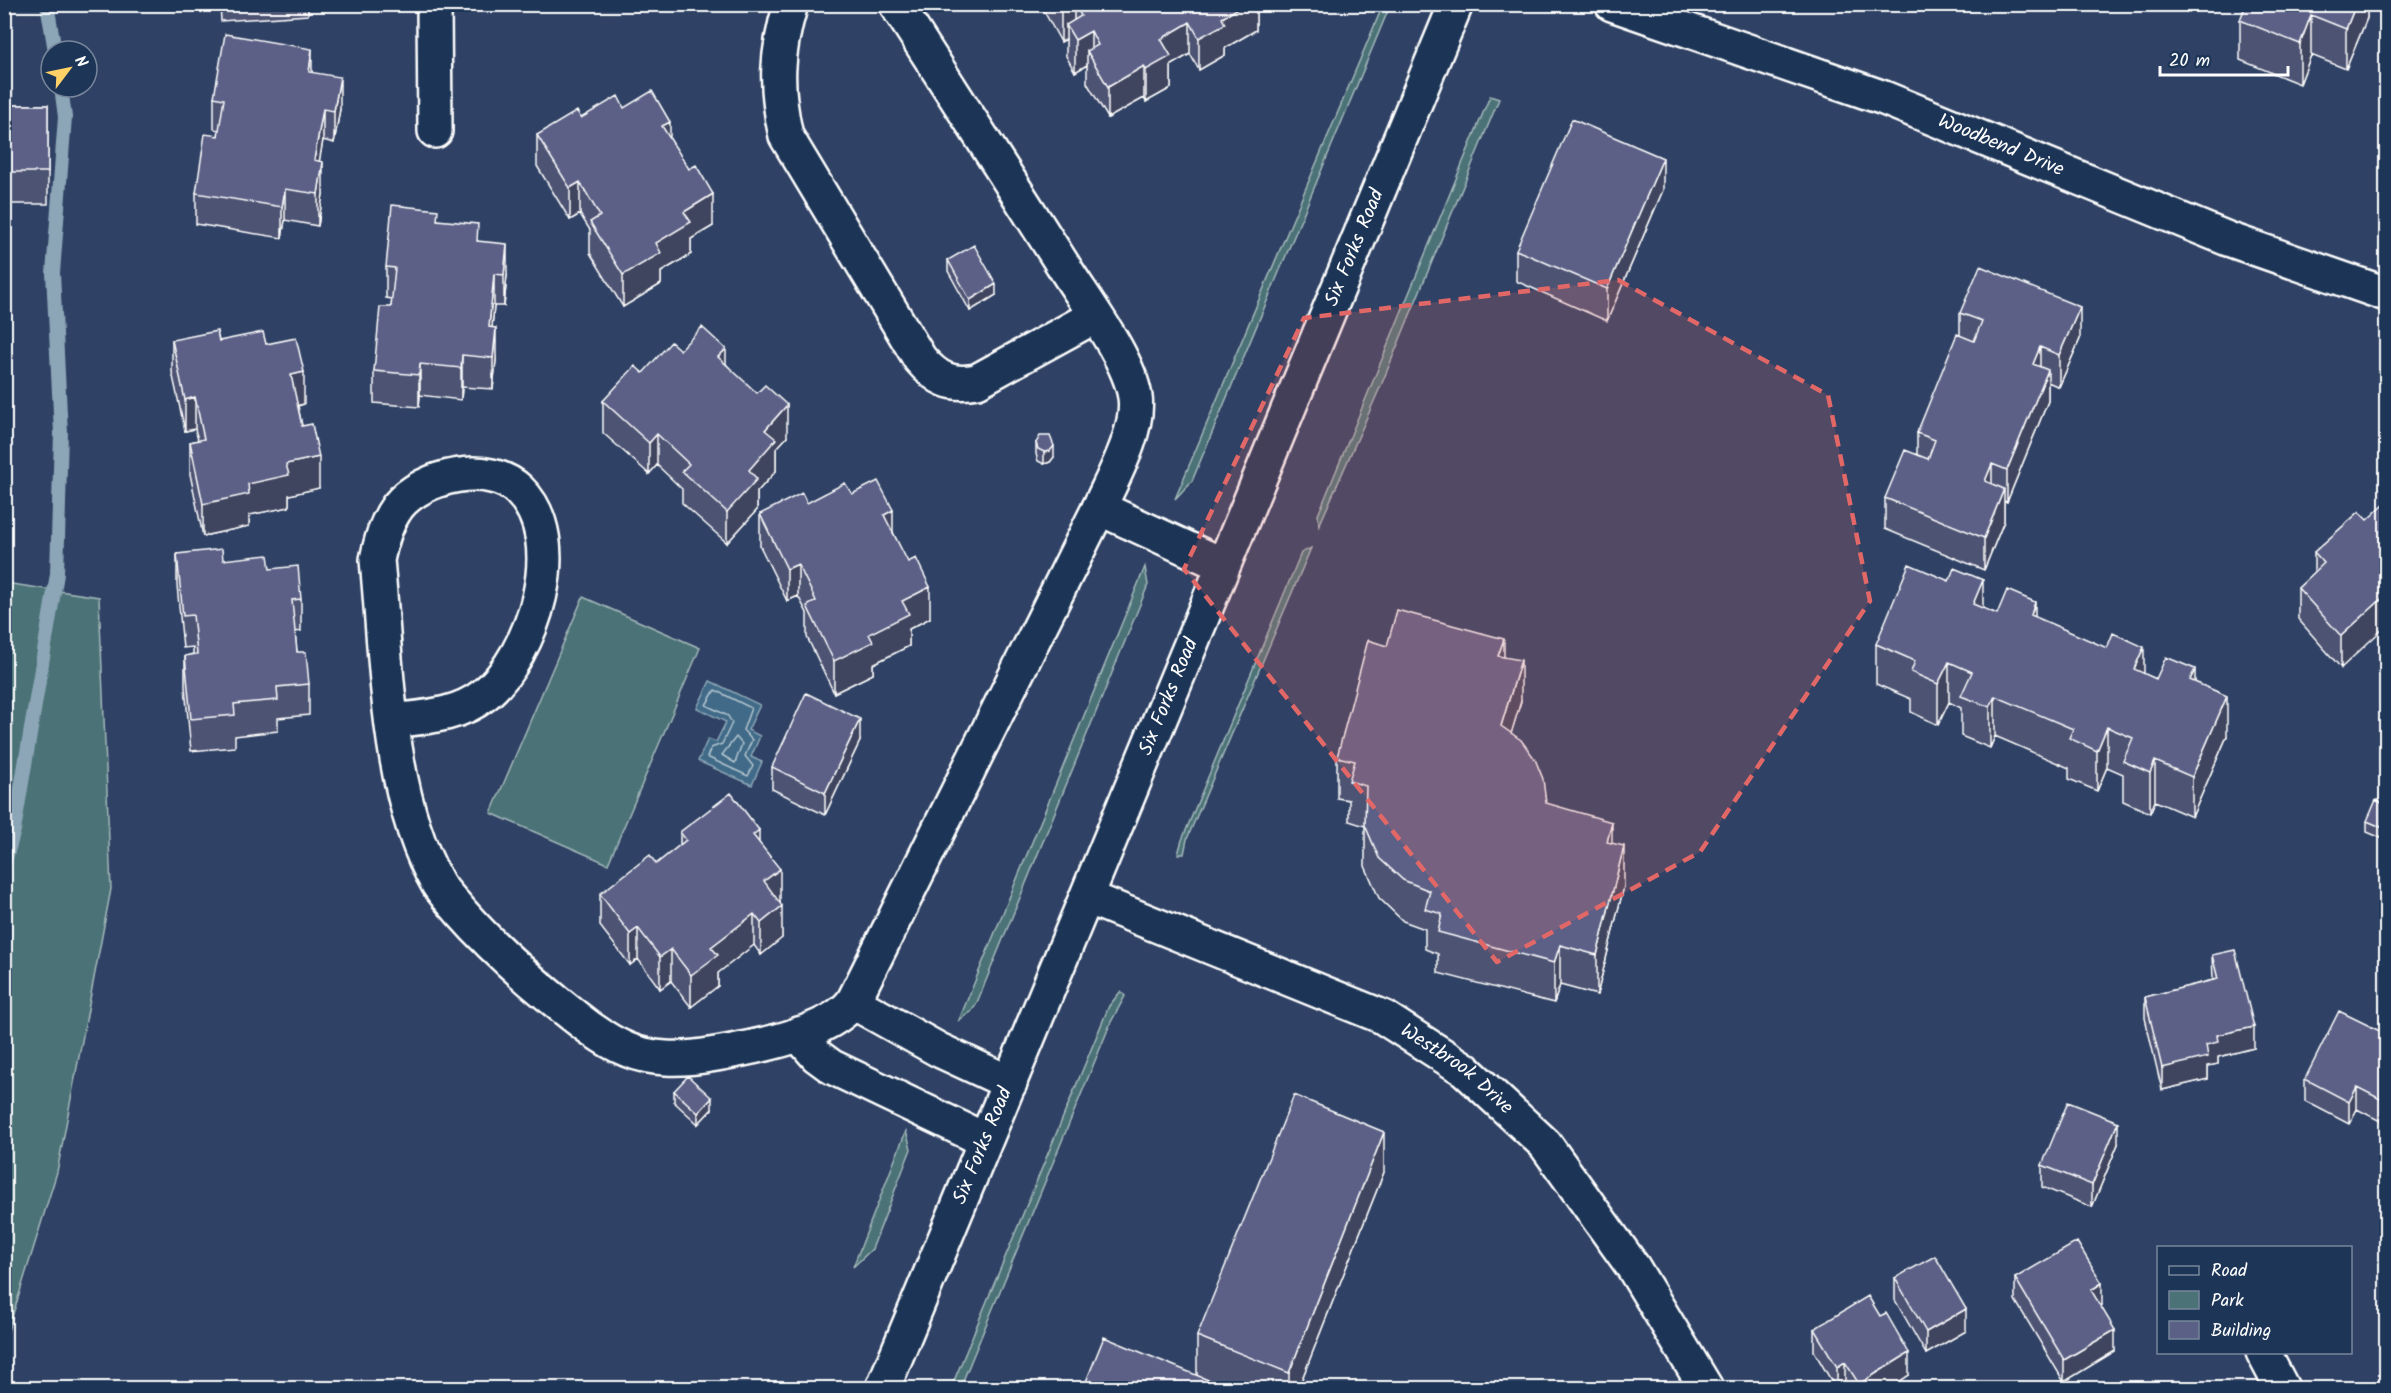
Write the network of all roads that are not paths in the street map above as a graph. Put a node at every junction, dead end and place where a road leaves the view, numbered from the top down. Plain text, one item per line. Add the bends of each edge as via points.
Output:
1 (434, 4) edge
2 (791, 4) edge
3 (896, 4) edge
4 (1456, 4) edge
5 (1612, 4) edge
6 (435, 131) dead end
7 (2386, 294) edge
8 (1095, 315) junction
9 (1099, 508) junction
10 (1223, 565) junction
11 (393, 721) junction
12 (1088, 897) junction
13 (853, 1002) junction
14 (798, 1034) junction
15 (1010, 1083) junction
16 (985, 1140) junction
17 (2264, 1354) edge
18 (883, 1389) edge
19 (1706, 1389) edge
20 (2282, 1389) edge

1 - 6 street
2 - 8 street via 779,58 778,100 786,136 931,372 944,381 977,381
3 - 8 street
4 - 10 street, Six Forks Road
5 - 7 street, Woodbend Drive via 1884,98 2228,239
8 - 9 street via 1126,369 1135,398 1122,457
9 - 10 street
9 - 13 street
10 - 12 street, Six Forks Road
11 - 11 street via 377,560 381,537 400,504 436,480 458,476 501,479 519,490 530,506 545,554 545,581 513,661 497,684 466,706 443,714
11 - 14 street via 404,801 417,843 439,886 482,935 581,1022 618,1048 651,1058 684,1060
12 - 15 street, Six Forks Road
12 - 19 street, Westbrook Drive via 1383,1017 1464,1069 1545,1144 1633,1267
13 - 14 street via 829,1023
13 - 15 street via 939,1050
14 - 16 street via 832,1067
15 - 16 street, Six Forks Road
16 - 18 street, Six Forks Road
17 - 20 street

